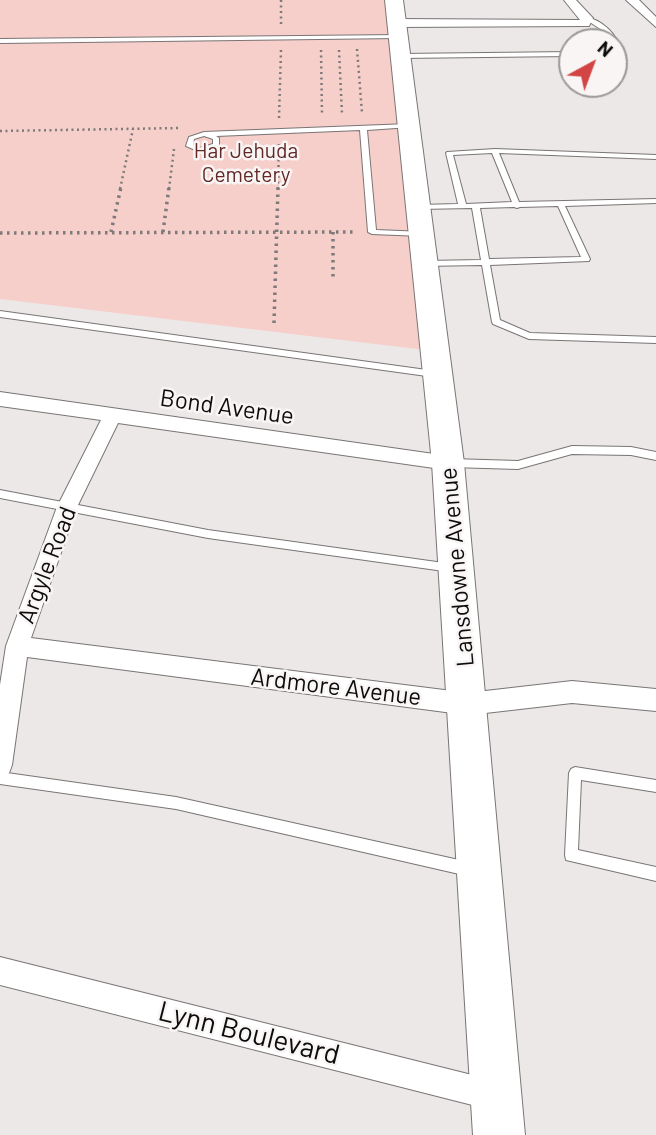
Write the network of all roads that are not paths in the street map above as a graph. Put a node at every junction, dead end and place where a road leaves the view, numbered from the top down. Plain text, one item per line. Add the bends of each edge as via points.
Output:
1 (570, 0) edge
2 (652, 0) edge
3 (635, 3) edge
4 (587, 18) junction
5 (656, 23) edge
6 (603, 28) edge
7 (397, 29) edge
8 (0, 41) edge
9 (558, 52) edge
10 (409, 127) junction
11 (363, 128) junction
12 (204, 134) dead end
13 (495, 150) junction
14 (656, 156) edge
15 (656, 201) edge
16 (561, 205) junction
17 (517, 206) junction
18 (419, 207) junction
19 (463, 207) junction
20 (476, 207) junction
21 (422, 234) junction
22 (485, 262) junction
23 (425, 264) junction
24 (0, 314) edge
25 (656, 341) edge
26 (437, 374) junction
27 (0, 399) edge
28 (113, 415) junction
29 (656, 456) edge
30 (448, 463) junction
31 (0, 494) edge
32 (67, 507) junction
33 (457, 569) junction
34 (17, 646) junction
35 (656, 700) edge
36 (468, 704) junction
37 (0, 765) edge
38 (0, 778) edge
39 (656, 786) edge
40 (481, 872) junction
41 (656, 874) edge
42 (0, 971) edge
43 (498, 1116) edge

1 - 4 street
2 - 3 street
3 - 5 street
4 - 6 lane
4 - 7 street via 585,24
7 - 8 lane via 356,36
7 - 9 lane
7 - 10 main road, Lansdowne Avenue
10 - 11 lane
10 - 18 main road, Lansdowne Avenue
11 - 12 lane
11 - 21 lane via 372,232
13 - 14 lane
13 - 17 lane
13 - 19 lane via 449,153
15 - 16 lane
16 - 17 lane
16 - 22 lane via 586,258
17 - 20 lane
18 - 19 lane
18 - 21 main road, Lansdowne Avenue
19 - 20 lane
20 - 22 lane
21 - 23 main road, Lansdowne Avenue
22 - 23 lane
22 - 25 lane via 496,322 529,336
23 - 26 main road, Lansdowne Avenue
24 - 26 lane
26 - 30 main road, Lansdowne Avenue
27 - 28 street, Bond Avenue
28 - 30 street, Bond Avenue
28 - 32 street, Argyle Road
29 - 30 lane via 572,450 518,465
30 - 33 main road, Lansdowne Avenue
31 - 32 lane
32 - 33 lane via 208,534
32 - 34 street, Argyle Road
33 - 36 main road, Lansdowne Avenue
34 - 36 street, Ardmore Avenue
34 - 37 street, Argyle Road
35 - 36 street, Ardmore Avenue via 572,692
36 - 40 main road, Lansdowne Avenue
38 - 40 lane via 176,803
39 - 41 lane via 575,772 571,855
40 - 43 main road, Lansdowne Avenue
42 - 43 street, Lynn Boulevard

